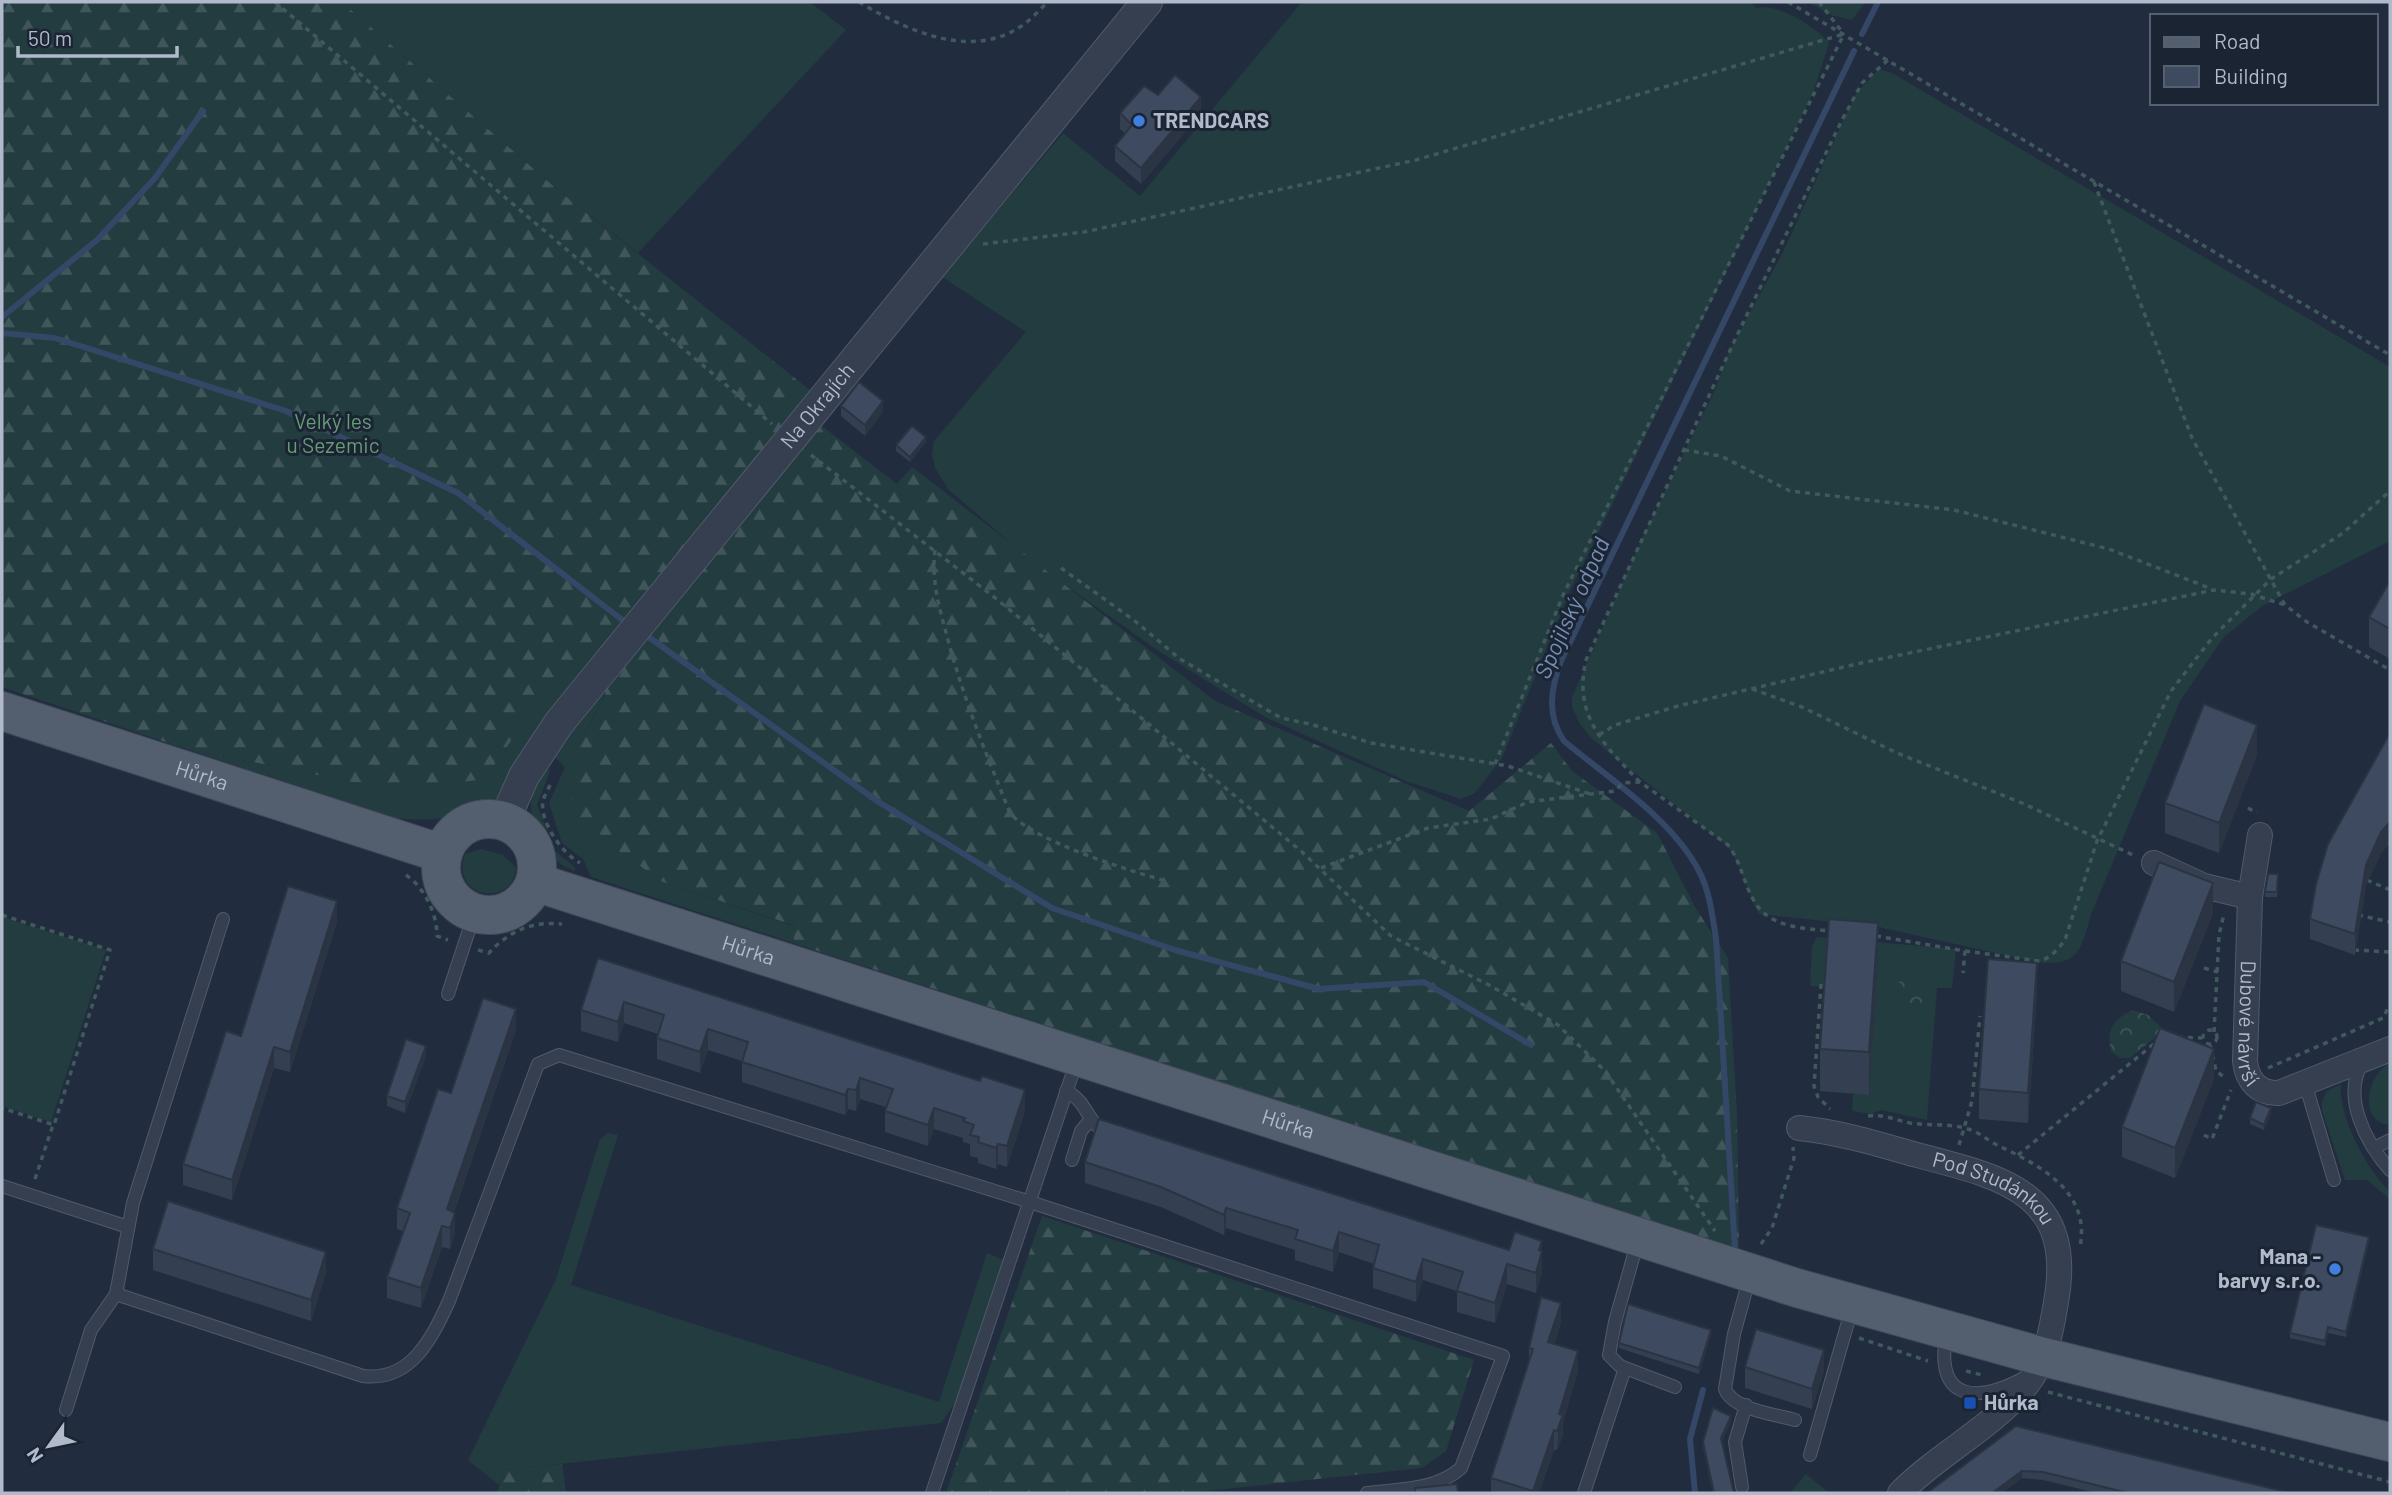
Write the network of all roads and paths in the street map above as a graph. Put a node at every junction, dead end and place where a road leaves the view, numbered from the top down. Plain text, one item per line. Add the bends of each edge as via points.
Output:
1 (275, 2) edge
2 (859, 2) edge
3 (1048, 2) edge
4 (1147, 2) edge
5 (1788, 2) edge
6 (1819, 2) edge
7 (1844, 34) junction
8 (1888, 60) junction
9 (2093, 181) junction
10 (953, 237) junction
11 (2390, 355) edge
12 (789, 438) junction
13 (1684, 450) junction
14 (2390, 491) edge
15 (935, 550) junction
16 (1061, 568) dead end
17 (2271, 579) junction
18 (2214, 590) junction
19 (2255, 595) junction
20 (2286, 605) junction
21 (2390, 670) edge
22 (1751, 689) junction
23 (2, 710) edge
24 (1599, 734) junction
25 (538, 753) junction
26 (1495, 764) junction
27 (1640, 782) junction
28 (1592, 794) junction
29 (504, 821) junction
30 (2260, 835) dead end
31 (2096, 841) junction
32 (443, 854) junction
33 (2154, 863) joint
34 (1320, 869) junction
35 (2367, 880) edge
36 (535, 882) junction
37 (1170, 882) dead end
38 (2390, 890) edge
39 (2240, 894) junction
40 (570, 909) junction
41 (475, 912) junction
42 (2356, 914) edge
43 (2, 915) edge
44 (223, 919) dead end
45 (2390, 922) edge
46 (1836, 932) edge
47 (1875, 936) edge
48 (2351, 950) edge
49 (1965, 951) junction
50 (2390, 953) edge
51 (2204, 968) dead end
52 (2218, 972) junction
53 (1963, 973) dead end
54 (448, 994) dead end
55 (2390, 1004) edge
56 (1980, 1017) dead end
57 (2214, 1032) junction
58 (2164, 1037) edge
59 (2170, 1037) edge
60 (2202, 1038) junction
61 (2210, 1045) junction
62 (2390, 1049) edge
63 (2365, 1059) junction
64 (1072, 1074) junction
65 (2250, 1080) junction
66 (2305, 1083) junction
67 (2, 1108) edge
68 (1091, 1119) junction
69 (53, 1125) junction
70 (1795, 1133) joint
71 (2204, 1135) dead end
72 (1128, 1138) edge
73 (2390, 1140) edge
74 (2374, 1148) junction
75 (2018, 1154) dead end
76 (1072, 1160) dead end
77 (2390, 1170) edge
78 (1974, 1171) junction
79 (2334, 1180) dead end
80 (2, 1186) edge
81 (30, 1195) junction
82 (1030, 1202) junction
83 (128, 1227) junction
84 (1639, 1236) junction
85 (1736, 1268) junction
86 (116, 1294) junction
87 (1853, 1304) junction
88 (1946, 1331) junction
89 (2040, 1364) junction
90 (1625, 1368) junction
91 (1675, 1387) dead end
92 (1746, 1405) junction
93 (66, 1410) dead end
94 (1795, 1420) dead end
95 (2314, 1425) junction
96 (2390, 1442) edge
97 (2390, 1449) edge
98 (1810, 1455) dead end
99 (1742, 1487) dead end
100 (932, 1493) edge
101 (1367, 1493) edge
102 (1584, 1493) edge
103 (1900, 1493) edge

1 - 12 path
2 - 3 path via 941,39 967,42 989,41 1021,27
4 - 10 street, Na Okrajích
5 - 7 path
6 - 7 path
7 - 8 path
7 - 10 path via 1416,160 1084,232 973,245
7 - 26 path via 1563,595
8 - 9 path
8 - 13 path via 1861,83
9 - 11 path
9 - 17 path via 2192,438
10 - 12 street, Na Okrajích
12 - 15 path
12 - 25 street, Na Okrajích
13 - 18 path via 1721,456 1790,491 1954,510 2109,549
13 - 24 path via 1586,660 1580,684 1582,700
14 - 17 path via 2343,533
15 - 34 path
15 - 37 path via 936,593 962,690 1010,813 1019,823 1089,855
16 - 26 path via 1180,659 1282,718 1371,743
17 - 19 path
17 - 20 path
18 - 19 path
18 - 22 path
19 - 20 path
19 - 31 path via 2212,638 2171,691
20 - 21 path
22 - 24 path via 1615,725
22 - 31 path via 2022,803
23 - 32 main road, Hůrka
24 - 27 path
25 - 29 street, Na Okrajích
25 - 40 path via 558,768 542,804 558,846 583,866
26 - 28 path
27 - 28 path
27 - 46 path via 1728,845 1738,858 1754,901 1776,922
28 - 34 path via 1528,803 1491,819 1428,828
29 - 32 main road via 481,819 465,825 452,836
29 - 36 main road via 522,831 532,845 537,860
30 - 39 street, Dubové návrší
31 - 33 path
31 - 49 path via 2065,940 2046,960
32 - 41 main road via 447,888 457,902
33 - 39 street via 2204,886
34 - 85 path via 1391,936 1558,1025 1605,1071 1690,1191
35 - 38 path
36 - 40 main road, Hůrka
36 - 41 main road via 509,911 493,915
39 - 52 path via 2220,926
39 - 65 street, Dubové návrší via 2245,1061
40 - 64 main road, Hůrka
41 - 54 lane
42 - 45 path
43 - 69 path via 110,950
44 - 83 lane
47 - 49 path
48 - 50 path
49 - 53 path
51 - 52 path
52 - 57 path
55 - 65 path via 2383,1018 2282,1060
56 - 78 path via 1972,1101 1958,1143 1976,1159
57 - 60 path via 2206,1031
57 - 61 path via 2216,1041
58 - 75 path
59 - 60 path
60 - 61 path
61 - 71 path via 2216,1071 2232,1081 2212,1139
62 - 63 street, Dubové návrší
63 - 66 street, Dubové návrší
63 - 74 lane via 2354,1094
64 - 68 lane
64 - 82 lane
64 - 84 main road, Hůrka
65 - 66 street, Dubové návrší via 2273,1093
66 - 79 lane
67 - 69 path
68 - 72 lane via 1101,1130
68 - 76 lane via 1081,1131
69 - 81 path
70 - 78 street, Pod Studánkou via 1842,1135
70 - 85 path via 1794,1158 1772,1228
73 - 74 lane
74 - 77 lane
78 - 89 street, Pod Studánkou via 2015,1186 2031,1199 2054,1233 2062,1261
80 - 81 lane
81 - 83 lane
82 - 86 lane via 559,1055 538,1064 433,1336 412,1362 389,1376 363,1376
82 - 100 lane
82 - 101 lane via 1503,1356 1461,1468 1430,1485
83 - 86 lane
84 - 85 main road, Hůrka
84 - 90 lane via 1609,1347 1614,1362
85 - 87 main road, Hůrka
85 - 92 lane via 1734,1334 1725,1389 1732,1400
86 - 93 lane via 91,1330
87 - 88 main road, Hůrka
87 - 98 lane
88 - 89 main road, Hůrka
88 - 89 lane via 1946,1372 1964,1393 1989,1392 2014,1383
89 - 95 main road, Hůrka
89 - 103 street via 2008,1405
90 - 91 lane
90 - 102 lane
92 - 94 lane
92 - 99 lane via 1735,1442
95 - 96 main road, Hůrka
95 - 97 main road, Hůrka

